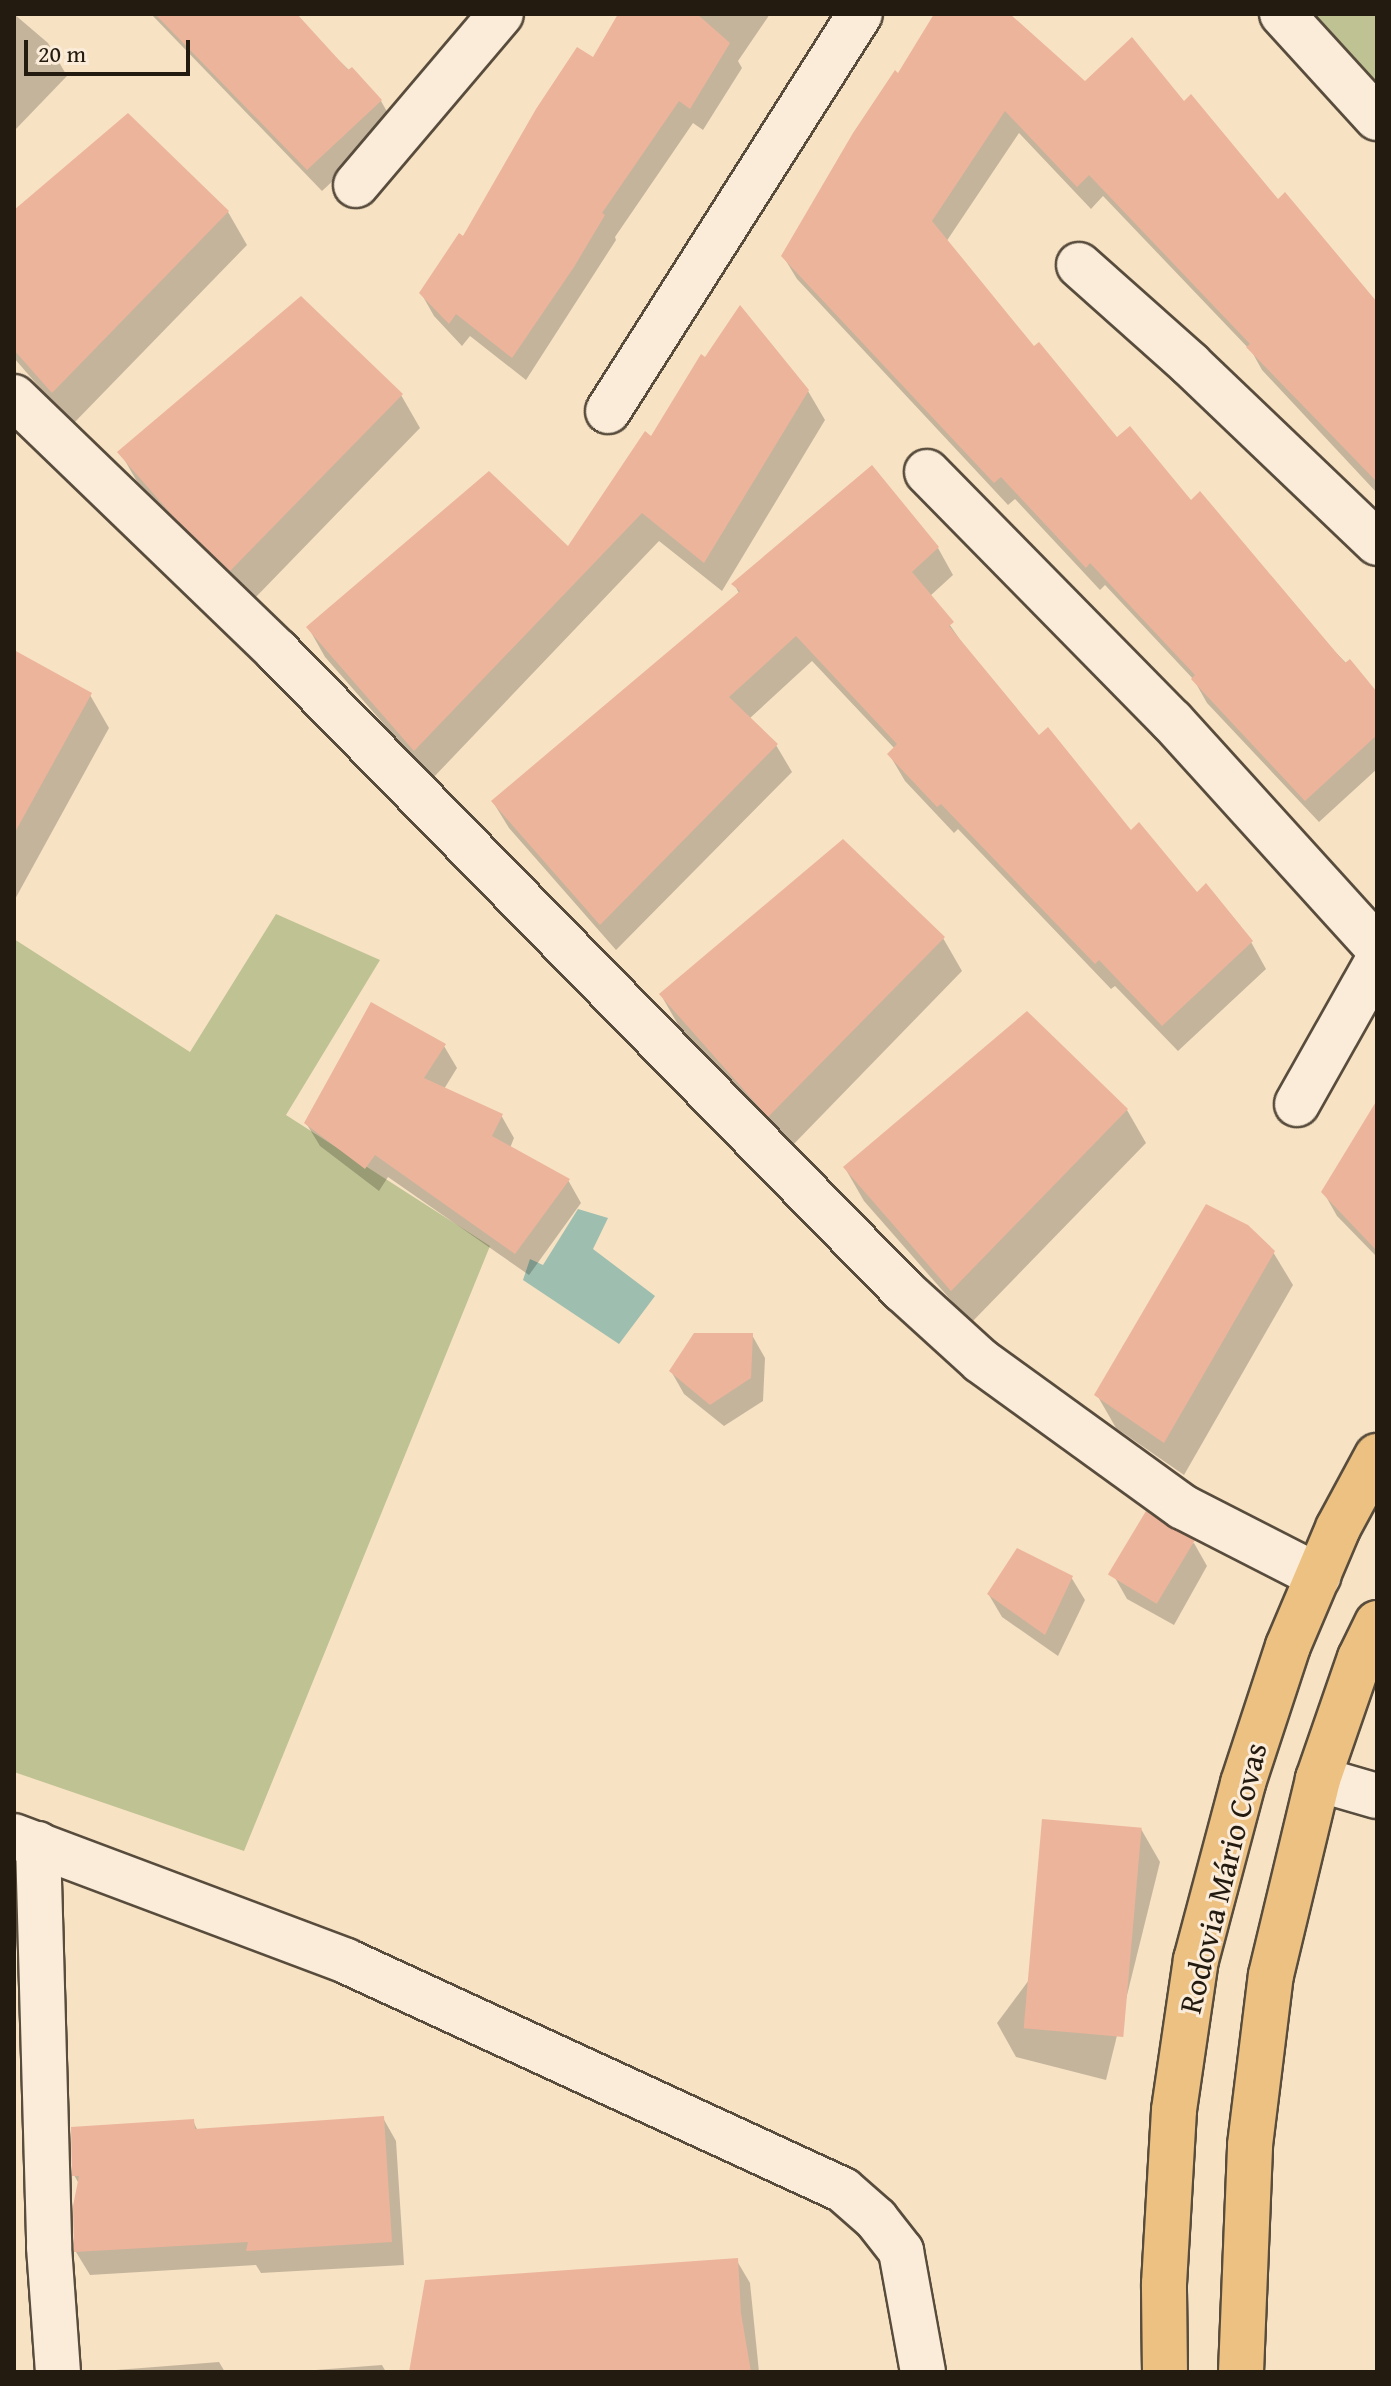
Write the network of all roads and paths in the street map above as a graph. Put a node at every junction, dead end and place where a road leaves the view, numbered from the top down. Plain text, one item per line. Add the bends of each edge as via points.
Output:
1 (501, 14) edge
2 (860, 14) edge
3 (1282, 14) edge
4 (1377, 118) edge
5 (356, 185) dead end
6 (1079, 265) dead end
7 (14, 397) edge
8 (608, 411) dead end
9 (927, 472) dead end
10 (1377, 543) edge
11 (1377, 947) edge
12 (1377, 962) edge
13 (1297, 1104) dead end
14 (1377, 1456) edge
15 (1318, 1576) junction
16 (1377, 1623) edge
17 (1318, 1779) junction
18 (1377, 1796) edge
19 (26, 1840) edge
20 (58, 2372) edge
21 (923, 2372) edge
22 (1165, 2372) edge
23 (1241, 2372) edge

1 - 5 street
2 - 8 street
3 - 4 street
6 - 10 street
7 - 15 street via 267,641 903,1290 981,1361 1183,1507
9 - 11 street via 1172,721
12 - 13 street
14 - 15 main road, Rodovia Mário Covas
15 - 22 main road, Rodovia Mário Covas via 1251,1756 1196,1960 1174,2110 1164,2284
16 - 17 main road
17 - 18 street
17 - 23 main road via 1271,1975 1250,2145
19 - 20 street
19 - 21 street via 346,1961 843,2190 901,2251

